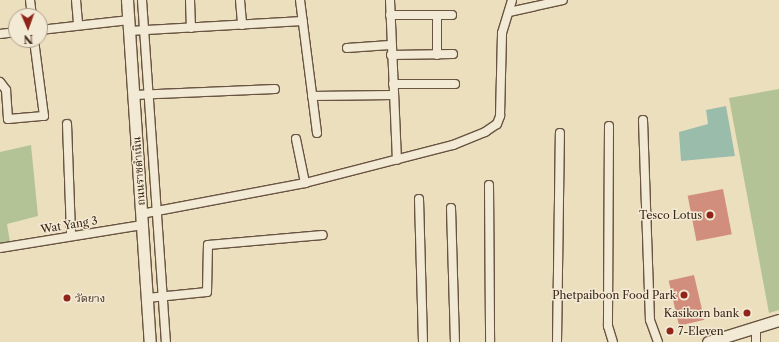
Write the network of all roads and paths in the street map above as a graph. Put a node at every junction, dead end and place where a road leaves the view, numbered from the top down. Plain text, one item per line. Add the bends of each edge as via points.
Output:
1 (76, 0) edge
2 (127, 0) edge
3 (142, 0) edge
4 (190, 0) edge
5 (240, 0) edge
6 (300, 0) edge
7 (390, 0) edge
8 (512, 0) edge
9 (563, 0) edge
10 (508, 12) junction
11 (390, 15) junction
12 (452, 15) dead end
13 (437, 16) junction
14 (303, 21) junction
15 (78, 25) junction
16 (242, 25) junction
17 (129, 26) junction
18 (192, 28) junction
19 (48, 29) edge
20 (144, 30) junction
21 (390, 45) junction
22 (35, 48) edge
23 (347, 48) dead end
24 (452, 54) dead end
25 (391, 55) junction
26 (437, 55) junction
27 (0, 82) edge
28 (392, 84) junction
29 (454, 84) dead end
30 (275, 89) dead end
31 (134, 95) junction
32 (148, 95) junction
33 (312, 96) junction
34 (393, 96) junction
35 (643, 120) dead end
36 (67, 124) dead end
37 (609, 126) dead end
38 (317, 133) dead end
39 (560, 133) dead end
40 (296, 139) dead end
41 (397, 160) junction
42 (304, 182) junction
43 (489, 185) dead end
44 (419, 199) dead end
45 (451, 208) dead end
46 (158, 211) junction
47 (142, 220) junction
48 (71, 235) junction
49 (323, 235) dead end
50 (0, 248) edge
51 (163, 297) junction
52 (147, 298) junction
53 (779, 320) edge
54 (756, 328) junction
55 (150, 342) edge
56 (166, 342) edge
57 (423, 342) edge
58 (455, 342) edge
59 (490, 342) edge
60 (557, 342) edge
61 (613, 342) edge
62 (658, 342) edge
63 (708, 342) edge
64 (756, 342) edge

1 - 15 street
2 - 17 main road, ถนนราชดำเนิน
3 - 20 street
4 - 18 street
5 - 16 street
6 - 14 street
7 - 11 street
8 - 10 street
9 - 10 street
10 - 41 street, Wat Yang 3 via 502,33 500,116 497,124 453,145
11 - 13 street
11 - 21 street
12 - 13 street
13 - 26 street
14 - 16 street
14 - 33 street
15 - 17 street
15 - 19 street
16 - 18 street
17 - 20 street
17 - 31 main road, ถนนราชดำเนิน
18 - 20 street
20 - 32 street
21 - 23 street
21 - 25 street
22 - 27 street via 44,116 8,119 6,90
24 - 26 street
25 - 26 street
25 - 28 street
28 - 29 street
28 - 34 street
30 - 32 street
31 - 32 street
31 - 47 main road, ถนนราชดำเนิน
32 - 46 street
33 - 34 street
33 - 38 street
34 - 41 street
35 - 62 street via 650,320
36 - 48 street
37 - 61 street via 608,326
39 - 60 street
40 - 42 street
41 - 42 street, Wat Yang 3
42 - 46 street, Wat Yang 3
43 - 59 street
44 - 57 street
45 - 58 street
46 - 47 street, Wat Yang 3
46 - 51 street
47 - 48 street, Wat Yang 3
47 - 52 main road, ถนนราชดำเนิน
48 - 50 street, Wat Yang 3
49 - 51 street via 208,245 207,292
51 - 52 street
51 - 56 street
52 - 55 main road, ถนนราชดำเนิน
53 - 54 main road
54 - 63 main road
54 - 64 street

